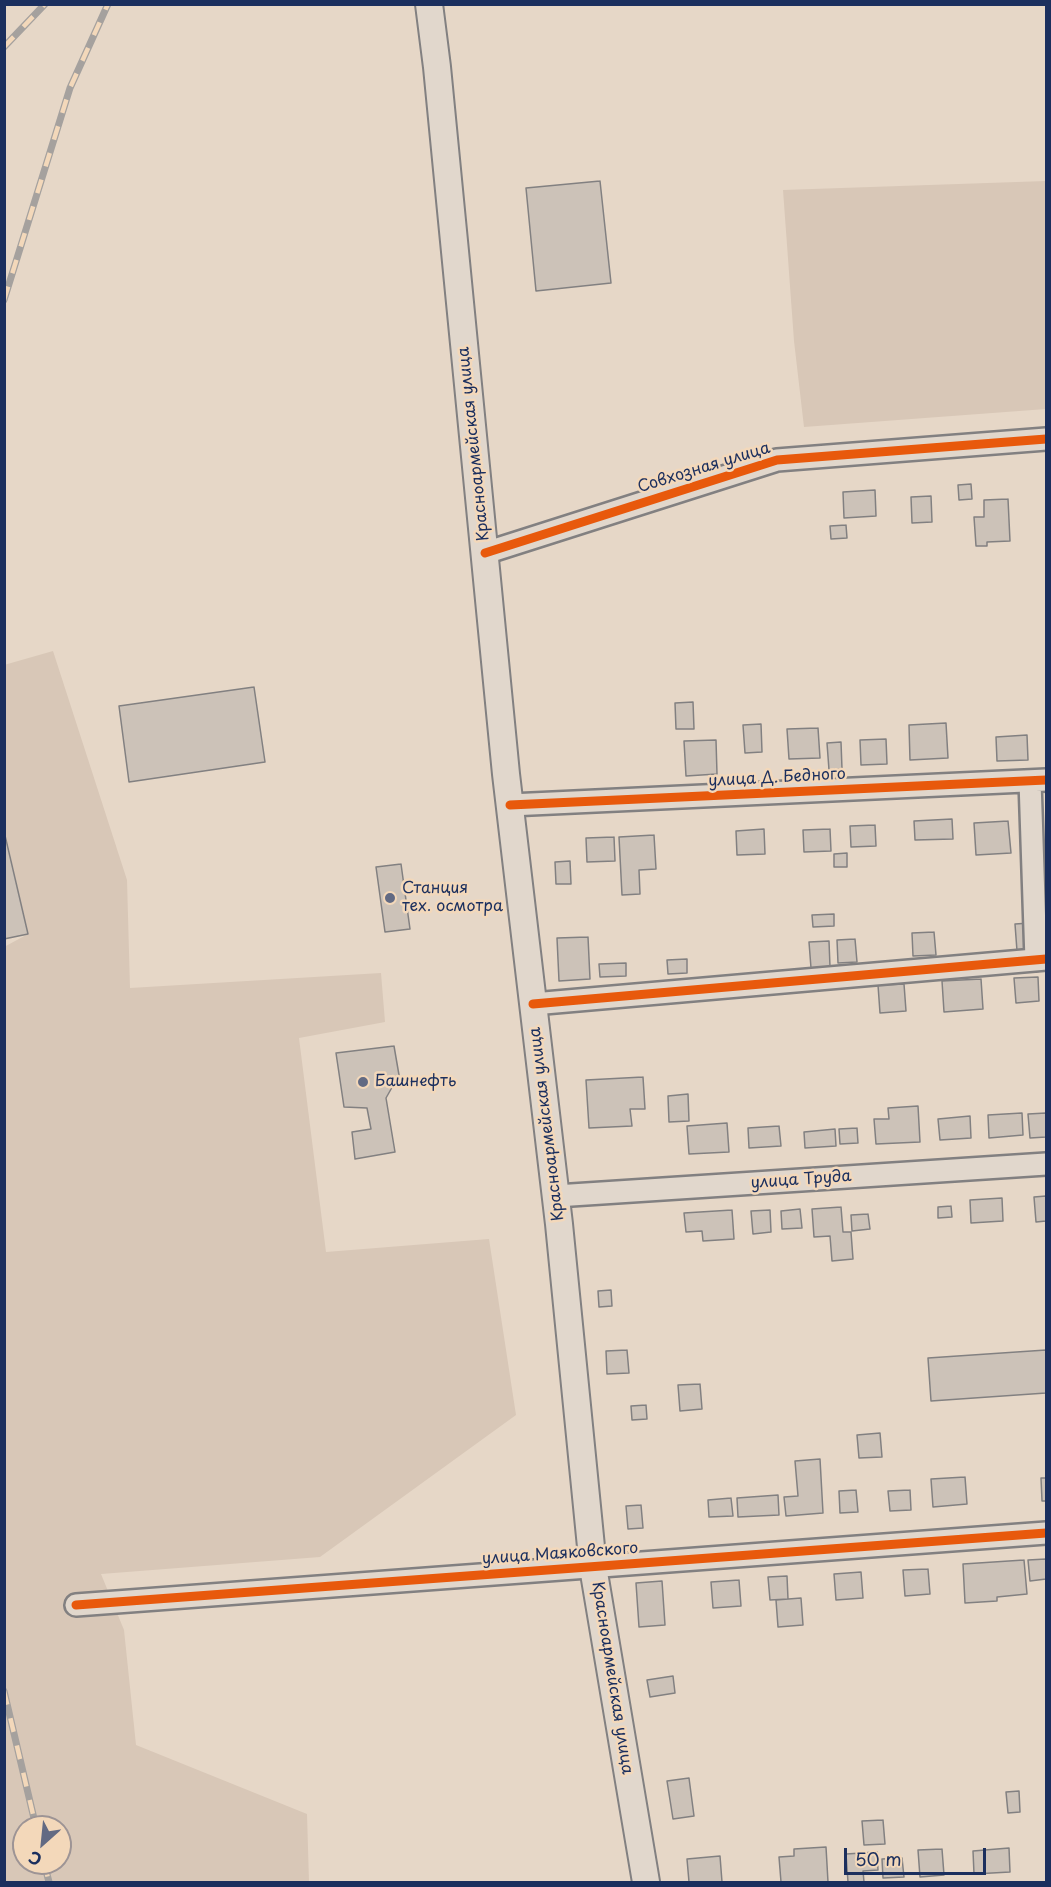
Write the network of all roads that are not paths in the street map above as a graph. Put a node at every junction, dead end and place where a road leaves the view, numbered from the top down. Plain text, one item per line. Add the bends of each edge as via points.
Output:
1 (429, 4) edge
2 (1047, 439) edge
3 (484, 553) junction
4 (1038, 781) edge
5 (510, 805) junction
6 (1041, 959) edge
7 (533, 1004) junction
8 (1047, 1164) edge
9 (556, 1196) junction
10 (1047, 1533) edge
11 (593, 1567) junction
12 (75, 1605) dead end
13 (646, 1882) edge

1 - 3 main road, Красноармейская улица
2 - 3 street, Совхозная улица via 777,460
3 - 5 main road, Красноармейская улица
4 - 5 street, улица Д. Бедного
4 - 6 street
5 - 7 main road, Красноармейская улица
6 - 7 street
7 - 9 main road, Красноармейская улица
8 - 9 street, улица Труда
9 - 11 main road, Красноармейская улица
10 - 11 street, улица Маяковского
11 - 12 street, улица Маяковского
11 - 13 main road, Красноармейская улица

